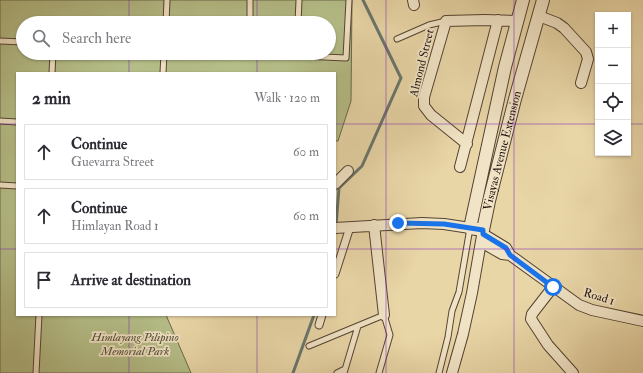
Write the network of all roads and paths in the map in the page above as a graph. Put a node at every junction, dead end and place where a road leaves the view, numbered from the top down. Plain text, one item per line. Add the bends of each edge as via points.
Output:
1 (167, 0) edge
2 (250, 0) edge
3 (299, 0) edge
4 (349, 0) edge
5 (523, 0) edge
6 (543, 0) edge
7 (166, 16) edge
8 (250, 16) edge
9 (298, 16) edge
10 (540, 16) junction
11 (498, 20) junction
12 (446, 21) junction
13 (517, 21) junction
14 (397, 40) dead end
15 (0, 41) edge
16 (16, 42) edge
17 (336, 57) edge
18 (53, 60) edge
19 (164, 60) edge
20 (505, 67) junction
21 (52, 72) edge
22 (163, 72) edge
23 (522, 72) junction
24 (581, 83) dead end
25 (0, 121) edge
26 (16, 122) edge
27 (467, 144) junction
28 (460, 167) dead end
29 (348, 171) dead end
30 (336, 183) edge
31 (0, 185) edge
32 (16, 186) edge
33 (374, 225) junction
34 (342, 227) edge
35 (470, 228) junction
36 (482, 235) junction
37 (336, 267) edge
38 (461, 278) junction
39 (474, 280) junction
40 (553, 287) junction
41 (384, 315) junction
42 (39, 316) edge
43 (322, 316) edge
44 (643, 321) edge
45 (319, 325) dead end
46 (358, 326) junction
47 (309, 346) dead end
48 (345, 371) edge
49 (36, 373) edge
50 (337, 373) edge
51 (379, 373) edge
52 (439, 373) edge
53 (452, 373) edge
54 (573, 373) edge

1 - 7 lane
2 - 8 lane
3 - 9 lane
4 - 17 lane via 346,58
5 - 13 street, Visayas Avenue Extension
6 - 10 street, Visayas Avenue Extension
10 - 23 street, Visayas Avenue Extension
10 - 24 street via 564,28 586,52 588,59
11 - 12 street, Almond Street
11 - 13 street, Almond Street
11 - 27 street
12 - 14 lane via 429,25
12 - 27 street, Almond Street via 424,97 424,106 431,115
13 - 20 street, Visayas Avenue Extension
15 - 16 lane
18 - 21 lane
19 - 22 lane
20 - 23 street
20 - 35 street, Visayas Avenue Extension
23 - 36 street, Visayas Avenue Extension
25 - 26 lane
27 - 28 street
29 - 30 street
31 - 32 lane
33 - 34 street
33 - 35 street via 422,223
33 - 41 street
34 - 37 street
35 - 36 street
35 - 38 lane, Visayas Avenue Extension
36 - 39 street, Visayas Avenue Extension
36 - 40 street, Road 1 via 506,248 510,255
38 - 39 lane
38 - 52 lane, Visayas Avenue Extension
39 - 53 street, Visayas Avenue Extension
40 - 44 street, Road 1 via 585,308
40 - 54 street via 532,314 531,319
41 - 46 lane
41 - 51 lane via 390,335
42 - 49 lane
43 - 45 street
46 - 47 lane
46 - 48 lane
48 - 50 lane

